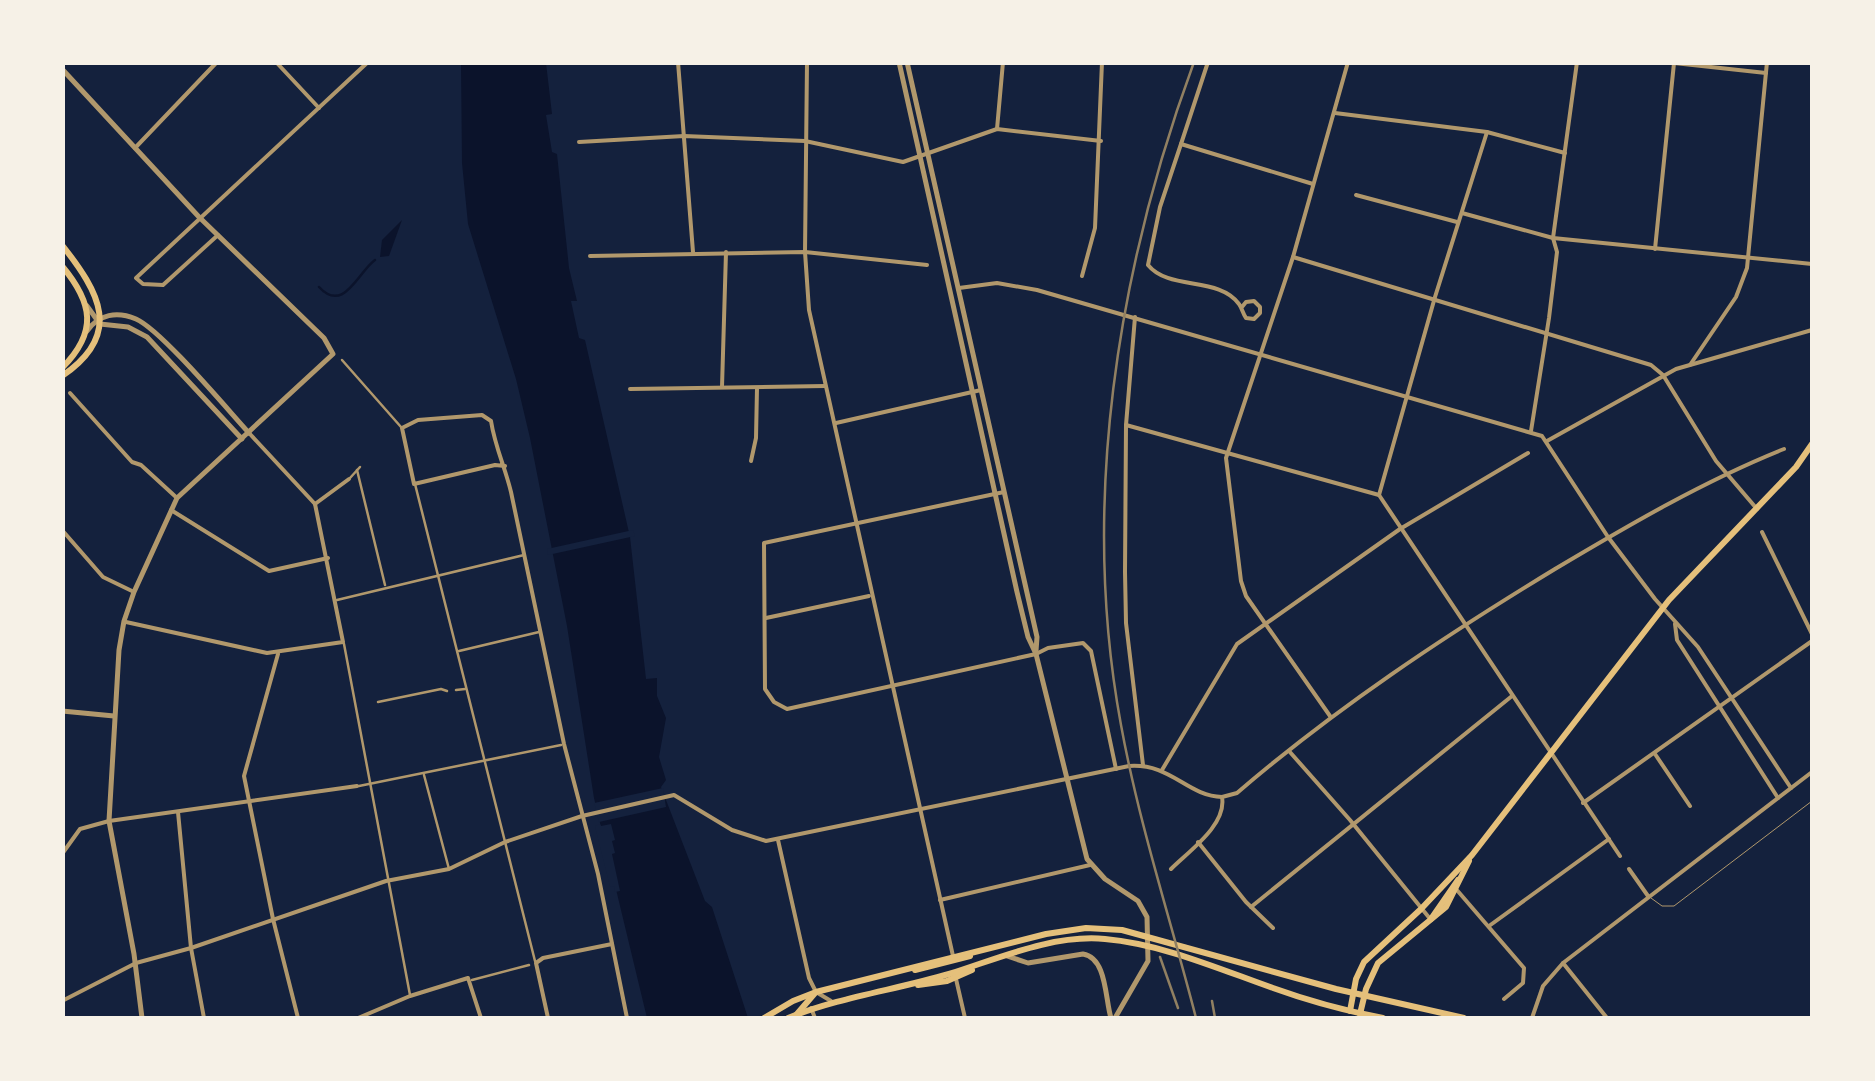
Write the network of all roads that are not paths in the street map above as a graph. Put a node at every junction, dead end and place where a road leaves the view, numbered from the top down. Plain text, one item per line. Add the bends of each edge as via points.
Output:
1 (217, 62) edge
2 (276, 62) edge
3 (368, 62) edge
4 (678, 62) edge
5 (807, 62) edge
6 (899, 62) edge
7 (907, 62) edge
8 (1004, 62) edge
9 (1102, 62) edge
10 (1208, 62) edge
11 (1576, 62) edge
12 (1665, 62) edge
13 (1767, 62) edge
14 (1347, 63) edge
15 (1674, 64) edge
16 (62, 69) edge
17 (1766, 73) junction
18 (319, 108) junction
19 (1335, 113) junction
20 (996, 129) junction
21 (1486, 132) junction
22 (684, 136) junction
23 (805, 141) junction
24 (1100, 141) junction
25 (578, 142) dead end
26 (1181, 144) junction
27 (134, 148) junction
28 (1565, 152) junction
29 (928, 155) junction
30 (920, 158) junction
31 (1315, 184) junction
32 (1356, 195) dead end
33 (1462, 212) junction
34 (199, 218) junction
35 (1457, 222) junction
36 (218, 236) junction
37 (1554, 238) junction
38 (62, 245) edge
39 (1655, 250) junction
40 (693, 252) junction
41 (726, 252) junction
42 (805, 252) junction
43 (590, 256) dead end
44 (1293, 257) junction
45 (1748, 259) junction
46 (1812, 264) edge
47 (927, 265) dead end
48 (62, 266) edge
49 (1082, 276) dead end
50 (959, 288) junction
51 (1434, 297) junction
52 (87, 306) junction
53 (1242, 307) dead end
54 (1136, 318) junction
55 (98, 321) junction
56 (1812, 330) edge
57 (1546, 331) junction
58 (86, 332) junction
59 (1260, 354) junction
60 (342, 360) dead end
61 (1690, 365) junction
62 (62, 372) edge
63 (1663, 374) junction
64 (826, 386) junction
65 (722, 388) junction
66 (757, 388) junction
67 (630, 389) dead end
68 (977, 390) junction
69 (70, 393) dead end
70 (1406, 395) junction
71 (836, 423) junction
72 (1126, 424) junction
73 (402, 428) junction
74 (1531, 431) junction
75 (249, 433) junction
76 (242, 439) junction
77 (1547, 441) junction
78 (1812, 444) edge
79 (1784, 449) dead end
80 (1229, 452) junction
81 (1528, 453) dead end
82 (1812, 455) edge
83 (751, 461) dead end
84 (505, 466) junction
85 (1796, 467) junction
86 (1727, 473) junction
87 (349, 479) joint
88 (414, 484) junction
89 (1004, 492) junction
90 (996, 494) junction
91 (1379, 495) junction
92 (178, 498) junction
93 (315, 504) junction
94 (1757, 509) junction
95 (171, 510) junction
96 (857, 524) junction
97 (1400, 529) junction
98 (62, 530) edge
99 (1762, 532) dead end
100 (1608, 538) junction
101 (526, 555) junction
102 (328, 558) junction
103 (438, 574) junction
104 (386, 588) junction
105 (134, 592) junction
106 (871, 595) junction
107 (336, 600) junction
108 (1662, 608) junction
109 (766, 618) junction
110 (124, 621) junction
111 (1265, 623) junction
112 (1464, 624) junction
113 (1675, 624) junction
114 (542, 632) junction
115 (1812, 638) edge
116 (343, 642) junction
117 (458, 651) junction
118 (278, 654) junction
119 (1036, 654) junction
120 (891, 687) junction
121 (466, 688) junction
122 (456, 690) dead end
123 (447, 691) dead end
124 (1512, 696) junction
125 (1732, 699) junction
126 (378, 702) dead end
127 (363, 704) dead end
128 (354, 706) junction
129 (1719, 708) junction
130 (62, 711) edge
131 (115, 716) junction
132 (1330, 716) junction
133 (564, 744) junction
134 (1288, 750) junction
135 (1550, 753) junction
136 (1655, 754) junction
137 (484, 762) junction
138 (1143, 765) junction
139 (1116, 769) junction
140 (1162, 770) junction
141 (1812, 772) edge
142 (424, 773) junction
143 (1068, 780) junction
144 (368, 783) junction
145 (357, 786) joint
146 (1790, 788) junction
147 (1222, 798) junction
148 (1778, 798) junction
149 (1812, 801) edge
150 (248, 802) junction
151 (1582, 803) junction
152 (1690, 806) dead end
153 (920, 810) junction
154 (178, 812) junction
155 (582, 816) junction
156 (109, 822) junction
157 (1354, 824) junction
158 (1609, 839) junction
159 (778, 840) junction
160 (506, 842) junction
161 (1198, 842) junction
162 (62, 854) edge
163 (1472, 856) junction
164 (1620, 856) dead end
165 (1090, 866) junction
166 (1171, 868) dead end
167 (449, 869) junction
168 (1629, 869) dead end
169 (386, 881) junction
170 (1452, 886) junction
171 (1648, 896) junction
172 (940, 900) junction
173 (1252, 907) junction
174 (1422, 910) junction
175 (274, 919) junction
176 (1430, 920) junction
177 (1488, 926) junction
178 (1273, 928) dead end
179 (612, 944) junction
180 (190, 948) junction
181 (984, 951) junction
182 (952, 956) junction
183 (1007, 956) junction
184 (992, 961) junction
185 (1563, 962) junction
186 (136, 963) junction
187 (532, 964) junction
188 (899, 972) junction
189 (956, 978) junction
190 (470, 980) junction
191 (900, 986) junction
192 (816, 992) junction
193 (1353, 993) junction
194 (410, 996) junction
195 (1364, 996) junction
196 (1504, 999) dead end
197 (62, 1001) edge
198 (832, 1001) junction
199 (807, 1002) junction
200 (1349, 1015) edge
201 (1360, 1016) edge
202 (792, 1017) edge
203 (142, 1018) edge
204 (204, 1018) edge
205 (298, 1018) edge
206 (358, 1018) edge
207 (482, 1018) edge
208 (548, 1018) edge
209 (627, 1018) edge
210 (764, 1018) edge
211 (815, 1018) edge
212 (965, 1018) edge
213 (1113, 1018) edge
214 (1383, 1018) edge
215 (1464, 1018) edge
216 (1532, 1018) edge
217 (1608, 1018) edge

1 - 27 street
2 - 18 street
3 - 18 street
4 - 22 street
5 - 23 street
6 - 30 street
7 - 29 street
8 - 20 street
9 - 24 street
10 - 26 street
11 - 28 street
12 - 15 street
13 - 17 street
14 - 19 street
15 - 17 street
15 - 39 street
16 - 27 street
17 - 45 street
18 - 34 street
19 - 21 street
19 - 31 street
20 - 24 street
20 - 29 street
21 - 28 street
21 - 33 street
22 - 23 street
22 - 25 street
22 - 40 street
23 - 30 street via 903,162
23 - 42 street
24 - 49 street via 1095,228
26 - 31 street
26 - 53 street via 1148,261 1156,274 1212,289
27 - 34 street
28 - 37 street
29 - 30 street
29 - 50 street
30 - 68 street
31 - 44 street
32 - 35 street
33 - 35 street
33 - 37 street
34 - 36 street
34 - 36 street via 136,278 163,285
35 - 51 street
36 - 75 street via 333,354
37 - 39 street
37 - 57 street
38 - 55 highway via 93,287
39 - 45 street
40 - 41 street
40 - 43 street
41 - 42 street
41 - 65 street
42 - 47 street
42 - 64 street via 809,310
44 - 51 street
44 - 59 street
45 - 46 street
45 - 61 street via 1736,297
48 - 52 highway
50 - 54 street via 1010,284
50 - 68 street
51 - 57 street
51 - 70 street
52 - 55 street
52 - 58 highway
54 - 59 street
54 - 72 street
55 - 58 street
55 - 62 highway via 87,354
55 - 75 street via 123,315 145,324
55 - 76 street via 147,337
56 - 61 street
57 - 63 street
57 - 74 street
58 - 62 highway
59 - 70 street
59 - 80 street
60 - 73 street
61 - 63 street
63 - 77 street
63 - 86 street
64 - 66 street
64 - 71 street
65 - 66 street
65 - 67 street
66 - 83 street
68 - 71 street
68 - 89 street
68 - 90 street
69 - 92 street via 132,462
70 - 74 street
70 - 91 street
71 - 96 street
72 - 80 street
72 - 138 street via 1126,623
73 - 84 street via 418,420 488,417
73 - 88 street
74 - 77 street
75 - 76 street
75 - 93 street
76 - 92 street
77 - 100 street
78 - 85 highway
79 - 86 street
80 - 91 street
80 - 111 street via 1241,582
81 - 97 street
82 - 85 highway
84 - 88 street
84 - 101 street
85 - 94 highway
86 - 94 street
86 - 100 street
87 - 93 street
87 - 104 street via 358,469
88 - 103 street
89 - 90 street
89 - 119 street
90 - 96 street
90 - 119 street
91 - 97 street
92 - 95 street
93 - 102 street
94 - 108 highway
95 - 102 street via 270,572
95 - 105 street
96 - 106 street
96 - 109 street via 764,544
97 - 111 street
97 - 112 street
98 - 105 street via 103,577
99 - 115 street
100 - 108 street
100 - 112 street
101 - 103 street
101 - 114 street
102 - 107 street
103 - 104 street
103 - 117 street
104 - 107 street
105 - 110 street
106 - 109 street
106 - 120 street
107 - 116 street
108 - 113 street
108 - 135 highway
109 - 120 street via 765,689 774,702 787,709
110 - 118 street
110 - 131 street
111 - 132 street
111 - 140 street via 1229,653
112 - 124 street
112 - 132 street
113 - 125 street
113 - 129 street via 1677,640
114 - 117 street
114 - 133 street
115 - 125 street
116 - 118 street
116 - 128 street
117 - 121 street
118 - 150 street via 246,765
119 - 120 street
119 - 139 street via 1085,644 1091,651
119 - 143 street
120 - 153 street
121 - 122 street
121 - 137 street
123 - 126 street
124 - 135 street
124 - 157 street
125 - 129 street
125 - 146 street
127 - 128 street
128 - 144 street
129 - 136 street
129 - 148 street
130 - 131 street
131 - 156 street
132 - 134 street
133 - 137 street
133 - 155 street
134 - 147 street
134 - 157 street
135 - 151 street
135 - 163 highway
136 - 151 street
136 - 152 street
137 - 142 street
137 - 160 street
138 - 139 street
138 - 140 street
139 - 143 street
140 - 147 street
141 - 146 street
142 - 144 street
142 - 167 street
143 - 153 street
143 - 165 street
144 - 145 street
144 - 169 street
145 - 150 street
146 - 148 street
147 - 161 street via 1222,812
148 - 171 street
149 - 171 lane via 1674,906
150 - 154 street
150 - 175 street
151 - 158 street
153 - 159 street
153 - 172 street
154 - 156 street
154 - 180 street
155 - 159 street via 669,796 746,836
155 - 160 street
155 - 179 street
156 - 162 street via 80,830
156 - 186 street
157 - 173 street
157 - 174 street
158 - 164 street
158 - 177 street
159 - 192 street
160 - 167 street
160 - 187 street
161 - 166 street
161 - 173 street
163 - 170 highway
163 - 170 highway
165 - 172 street
165 - 213 street via 1141,904 1146,917 1149,955
167 - 169 street
168 - 171 street
169 - 175 street
169 - 194 street
170 - 174 highway
170 - 176 highway
170 - 177 street
171 - 185 street
172 - 182 street
173 - 178 street
174 - 176 street
174 - 193 highway via 1364,962
175 - 180 street
175 - 205 street
176 - 195 highway via 1378,963
177 - 196 street via 1525,971 1523,983
179 - 187 street
179 - 209 street
180 - 186 street
180 - 204 street
181 - 182 highway
181 - 188 highway
181 - 193 highway via 1086,928 1122,930
182 - 188 highway
183 - 184 highway
183 - 200 highway via 1090,938 1127,943
183 - 213 street via 1028,963 1084,954 1096,959
184 - 189 highway
184 - 191 highway
185 - 216 street via 1543,986
185 - 217 street
186 - 197 street
186 - 203 street
187 - 190 street
187 - 208 street
188 - 192 highway
189 - 191 highway
189 - 212 street
190 - 194 street
190 - 207 street
191 - 198 highway
192 - 198 street
192 - 199 highway
193 - 195 highway
193 - 200 highway
194 - 206 street
195 - 201 highway
195 - 215 highway
198 - 199 highway
199 - 202 highway
199 - 210 highway
199 - 211 street
200 - 201 highway
201 - 214 highway

